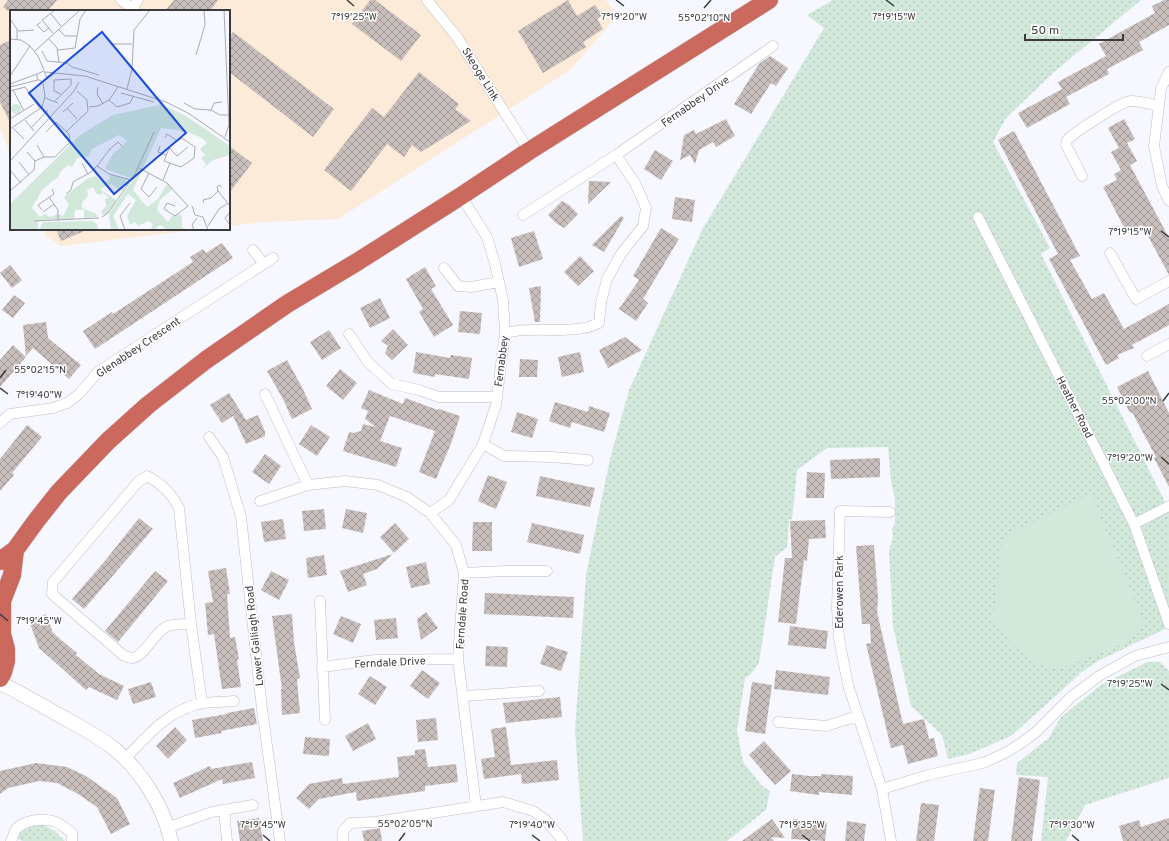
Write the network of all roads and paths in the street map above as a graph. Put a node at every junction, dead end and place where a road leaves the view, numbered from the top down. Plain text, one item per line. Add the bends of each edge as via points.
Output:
1 (121, 0) edge
2 (427, 0) edge
3 (769, 0) edge
4 (135, 6) edge
5 (774, 46) dead end
6 (1169, 72) edge
7 (1158, 106) junction
8 (529, 151) junction
9 (616, 155) junction
10 (1082, 176) dead end
11 (461, 196) junction
12 (1169, 199) edge
13 (523, 214) dead end
14 (978, 217) dead end
15 (253, 250) dead end
16 (1110, 253) dead end
17 (273, 258) dead end
18 (264, 264) junction
19 (444, 268) dead end
20 (1169, 281) edge
21 (499, 282) junction
22 (505, 332) junction
23 (349, 334) dead end
24 (1169, 344) edge
25 (1147, 356) dead end
26 (265, 394) dead end
27 (497, 397) junction
28 (0, 423) edge
29 (209, 437) dead end
30 (483, 444) junction
31 (588, 460) dead end
32 (308, 485) junction
33 (260, 501) dead end
34 (1169, 506) edge
35 (890, 512) dead end
36 (430, 514) junction
37 (1134, 524) junction
38 (15, 550) junction
39 (0, 561) edge
40 (547, 571) dead end
41 (464, 573) junction
42 (320, 601) dead end
43 (191, 624) junction
44 (1169, 624) edge
45 (1, 632) edge
46 (1169, 646) edge
47 (458, 659) junction
48 (322, 667) junction
49 (0, 678) edge
50 (0, 683) edge
51 (539, 691) dead end
52 (463, 696) junction
53 (234, 701) dead end
54 (202, 703) junction
55 (858, 716) junction
56 (325, 720) dead end
57 (778, 722) dead end
58 (125, 759) junction
59 (882, 789) junction
60 (253, 805) dead end
61 (476, 806) junction
62 (224, 810) junction
63 (168, 827) junction
64 (11, 841) edge
65 (72, 841) edge
66 (171, 841) edge
67 (227, 841) edge
68 (280, 841) edge
69 (343, 841) edge
70 (563, 841) edge
71 (891, 841) edge

1 - 4 street
2 - 8 street, Skeoge Link via 457,37
3 - 8 highway
5 - 9 street, Fernabbey Drive
6 - 7 street via 1161,89
7 - 10 street via 1129,100 1074,133 1066,145
7 - 12 street via 1154,146 1162,186
8 - 11 highway
9 - 13 street, Fernabbey Drive
9 - 22 street via 635,183 646,208 643,226 621,254 607,280 599,323 573,329
11 - 21 street, Fernabbey via 487,237
11 - 38 highway via 287,304 206,360 148,405 108,441 59,492
14 - 37 street, Heather Road
15 - 18 street
16 - 20 street via 1136,299
17 - 18 street, Glenabbey Crescent
18 - 28 street, Glenabbey Crescent via 99,371 79,394 67,403 53,408 10,414
19 - 21 street via 458,286 471,287
21 - 22 street, Fernabbey
22 - 27 street, Fernabbey
23 - 27 street via 368,362 392,384 439,397
24 - 25 street
26 - 32 street
27 - 30 street, Fernabbey
29 - 68 street, Lower Galliagh Road via 223,457 241,517 262,709
30 - 31 street via 504,456
30 - 36 street, Fernabbey via 449,500
32 - 33 street, Ferndale Road
32 - 36 street, Ferndale Road via 345,481 378,485 407,497
34 - 37 street
35 - 55 street, Ederowen Park via 840,511 837,610 839,638 848,685
36 - 41 street, Ferndale Road via 456,545
37 - 44 street, Heather Road
38 - 39 highway
38 - 45 highway via 12,575 2,601
40 - 41 street
41 - 47 street, Ferndale Road
42 - 48 street
43 - 43 street via 164,627 139,655 132,658 122,655 52,594 52,582 138,482 147,476 165,488 179,508
43 - 54 street
45 - 49 highway via 6,649 6,661
46 - 59 street via 1136,656 1099,676 1071,697 1036,732 1020,744 983,763 928,775
47 - 48 street, Ferndale Drive via 375,660
47 - 52 street, Ferndale Road
48 - 56 street
50 - 58 street via 111,746
51 - 52 street
52 - 61 street, Ferndale Road
53 - 54 street
54 - 58 street via 185,708 163,722
55 - 57 street via 826,726
55 - 59 street, Ederowen Park
58 - 63 street via 137,771 161,809
59 - 71 street, Ederowen Park
60 - 62 street
61 - 69 street via 375,822 350,823 343,831
61 - 70 street via 504,802 532,811 546,820
62 - 63 street
62 - 67 street
63 - 66 street
64 - 65 street via 15,830 37,820 52,821 63,826 72,833

